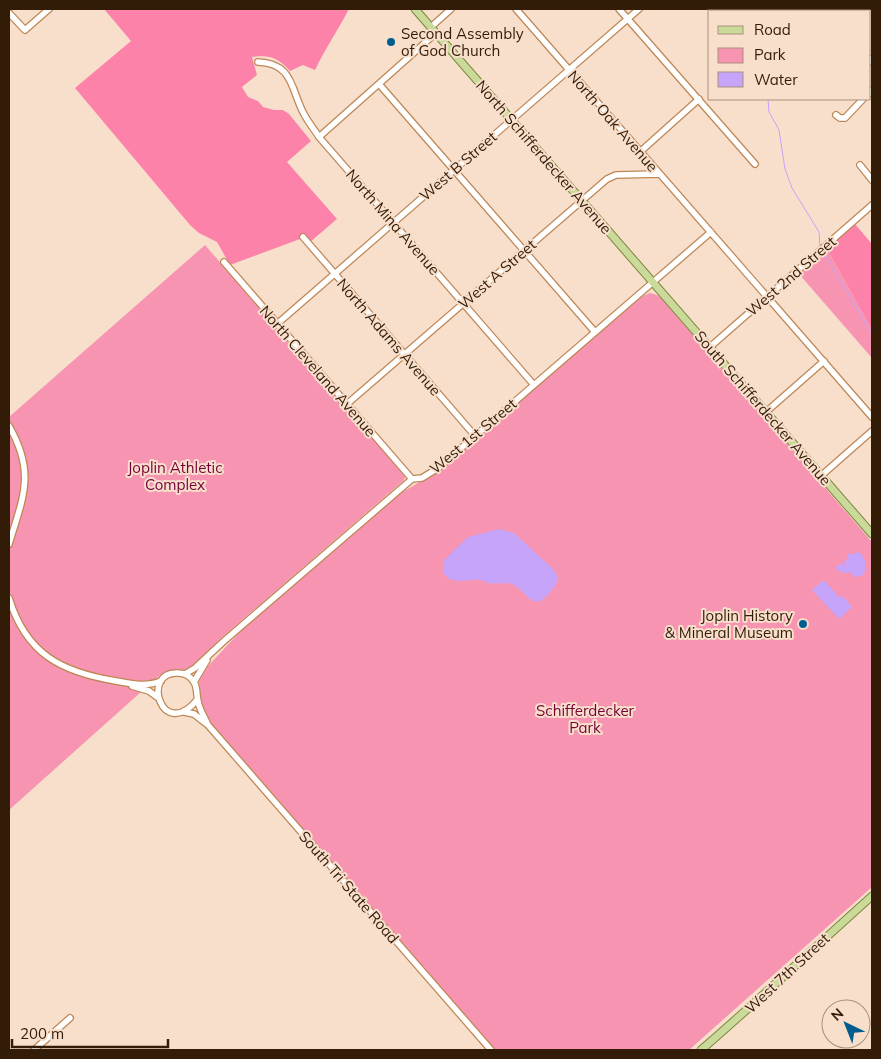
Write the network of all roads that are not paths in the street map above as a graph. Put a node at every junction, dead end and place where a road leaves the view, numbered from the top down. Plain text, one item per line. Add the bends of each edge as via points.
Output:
1 (50, 9) edge
2 (414, 9) edge
3 (452, 9) edge
4 (516, 9) edge
5 (619, 9) edge
6 (639, 9) edge
7 (9, 13) edge
8 (628, 19) junction
9 (434, 30) junction
10 (258, 62) dead end
11 (570, 70) junction
12 (379, 84) junction
13 (699, 99) junction
14 (862, 100) edge
15 (836, 115) dead end
16 (512, 120) junction
17 (319, 137) junction
18 (641, 151) junction
19 (755, 164) dead end
20 (860, 165) dead end
21 (454, 170) junction
22 (660, 174) junction
23 (872, 180) edge
24 (582, 201) junction
25 (872, 206) edge
26 (394, 222) junction
27 (711, 232) junction
28 (303, 237) dead end
29 (524, 250) junction
30 (224, 262) dead end
31 (334, 274) junction
32 (653, 282) junction
33 (768, 296) junction
34 (464, 303) junction
35 (277, 324) junction
36 (595, 332) junction
37 (710, 347) junction
38 (405, 355) junction
39 (824, 361) junction
40 (534, 384) junction
41 (347, 404) junction
42 (766, 412) junction
43 (872, 417) edge
44 (9, 426) edge
45 (872, 431) edge
46 (476, 437) junction
47 (822, 475) junction
48 (412, 479) junction
49 (872, 534) edge
50 (9, 544) edge
51 (9, 598) edge
52 (211, 654) junction
53 (185, 674) junction
54 (161, 681) junction
55 (194, 682) junction
56 (125, 683) junction
57 (157, 696) junction
58 (197, 700) junction
59 (184, 712) junction
60 (208, 724) junction
61 (872, 896) edge
62 (70, 1018) dead end
63 (34, 1050) edge
64 (491, 1050) edge
65 (701, 1050) edge

1 - 7 street via 25,30
2 - 9 main road, North Schifferdecker Avenue
3 - 9 street
4 - 11 street, North Oak Avenue
5 - 8 street
6 - 8 street, West B Street
8 - 11 street, West B Street
8 - 13 street
9 - 12 street
9 - 16 main road, North Schifferdecker Avenue
10 - 17 street, North Mina Avenue via 273,65 285,73 295,88 303,114
11 - 16 street, West B Street
11 - 18 street, North Oak Avenue
12 - 17 street
12 - 21 street
13 - 18 street
13 - 19 street
14 - 15 street via 845,118
16 - 21 street, West B Street
16 - 24 main road, North Schifferdecker Avenue
17 - 26 street, North Mina Avenue
18 - 22 street, North Oak Avenue
20 - 23 street
21 - 26 street, West B Street
21 - 29 street
22 - 24 street, West A Street via 616,175 606,179
22 - 27 street, North Oak Avenue
24 - 29 street, West A Street
24 - 32 main road, North Schifferdecker Avenue
25 - 33 street, West 2nd Street
26 - 31 street, West B Street
26 - 34 street, North Mina Avenue
27 - 32 street, West 1st Street
27 - 33 street, North Oak Avenue
28 - 31 street, North Adams Avenue
29 - 34 street, West A Street
29 - 36 street
30 - 35 street, North Cleveland Avenue
31 - 35 street, West B Street
31 - 38 street, North Adams Avenue
32 - 36 street, West 1st Street
32 - 37 main road, South Schifferdecker Avenue
33 - 37 street, West 2nd Street
33 - 39 street, North Oak Avenue
34 - 38 street, West A Street
34 - 40 street, North Mina Avenue
35 - 41 street, North Cleveland Avenue
36 - 40 street, West 1st Street
37 - 42 main road, South Schifferdecker Avenue
38 - 41 street, West A Street
38 - 46 street, North Adams Avenue
39 - 42 street
39 - 43 street, North Oak Avenue
40 - 46 street, West 1st Street
41 - 48 street, North Cleveland Avenue
42 - 47 main road, South Schifferdecker Avenue
44 - 50 street via 20,448 26,478 22,506
45 - 47 street
46 - 48 street, West 1st Street via 431,474
47 - 49 main road, South Schifferdecker Avenue
48 - 52 street, West 1st Street
51 - 56 street via 27,636 57,664 90,677
52 - 53 street, West 1st Street
52 - 55 street, West 1st Street
53 - 54 street via 172,674
53 - 55 street
54 - 56 street via 153,685
54 - 57 street
55 - 58 street, South Tri State Road
56 - 57 street
57 - 59 street, South Tri State Road via 166,710
58 - 59 street
58 - 60 street, South Tri State Road
59 - 60 street, South Tri State Road via 194,714
60 - 64 street, South Tri State Road
61 - 65 main road, West 7th Street
62 - 63 street

